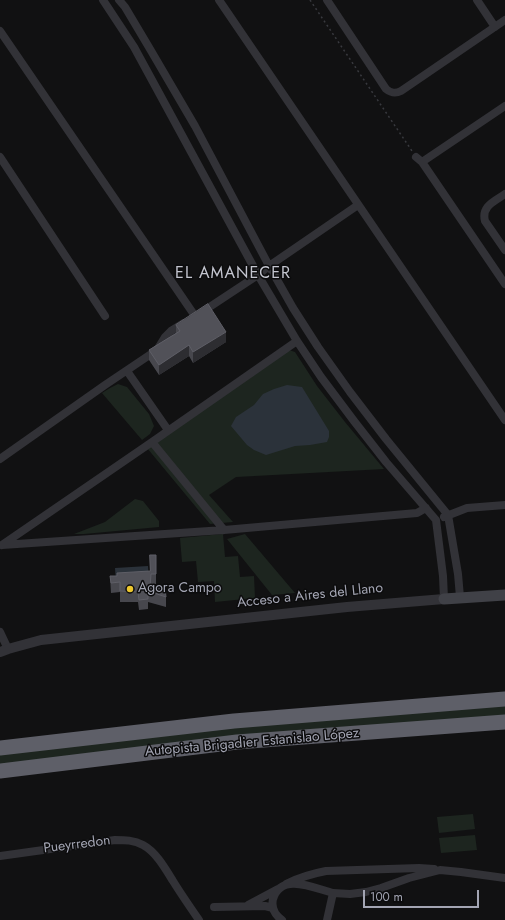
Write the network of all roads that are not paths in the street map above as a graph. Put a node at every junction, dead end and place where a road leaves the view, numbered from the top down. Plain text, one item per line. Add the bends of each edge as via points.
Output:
1 (103, 0) edge
2 (119, 0) edge
3 (219, 0) edge
4 (327, 0) edge
5 (477, 0) edge
6 (505, 20) edge
7 (495, 27) junction
8 (0, 31) edge
9 (505, 106) edge
10 (0, 157) edge
11 (3, 167) edge
12 (505, 194) edge
13 (358, 205) junction
14 (505, 250) edge
15 (269, 266) junction
16 (258, 275) junction
17 (505, 284) edge
18 (105, 316) dead end
19 (194, 316) junction
20 (297, 340) junction
21 (127, 371) junction
22 (505, 420) edge
23 (168, 430) junction
24 (152, 442) junction
25 (0, 459) edge
26 (505, 505) edge
27 (426, 508) junction
28 (448, 516) junction
29 (436, 520) junction
30 (224, 530) junction
31 (1, 546) edge
32 (505, 595) edge
33 (460, 597) junction
34 (444, 599) junction
35 (0, 632) edge
36 (4, 651) edge
37 (505, 699) edge
38 (505, 722) edge
39 (0, 748) edge
40 (0, 771) edge
41 (0, 856) edge
42 (440, 870) junction
43 (505, 878) edge
44 (282, 886) junction
45 (333, 893) junction
46 (245, 906) junction
47 (214, 907) dead end
48 (273, 908) junction
49 (199, 920) edge
50 (282, 920) edge
51 (327, 920) edge

1 - 16 street via 134,47
2 - 15 street via 195,126
3 - 13 street
4 - 7 street via 386,89 397,93
5 - 7 street
6 - 7 street
8 - 19 street
9 - 17 street via 419,160
10 - 11 street
11 - 18 street
12 - 14 street via 490,204 483,215
13 - 15 street
13 - 22 street
15 - 16 street
15 - 28 street via 318,347 350,392
16 - 19 street
16 - 20 street
19 - 21 street via 171,331 157,350
20 - 23 street
20 - 27 street via 354,421
21 - 23 street
21 - 25 street
23 - 24 street
24 - 30 street
24 - 31 street
26 - 28 street via 467,508
27 - 29 street
27 - 30 street via 417,513
28 - 29 street
28 - 33 street
29 - 34 street
30 - 31 street
32 - 33 main road, Acceso a Aires del Llano
33 - 34 main road, Acceso a Aires del Llano
34 - 36 street, Acceso a Aires del Llano via 49,639
35 - 36 street
37 - 39 highway, Autopista Brigadier Estanislao López via 234,721
38 - 40 highway, Autopista Brigadier Estanislao López via 237,742
41 - 49 street, Pueyrredon via 115,840 138,842 161,862
42 - 43 street
42 - 44 street via 419,868 326,871 302,876
42 - 45 street via 366,892
44 - 45 street via 302,884
44 - 46 street
44 - 48 street via 274,894
45 - 51 street
46 - 47 street
46 - 48 street
48 - 50 street

